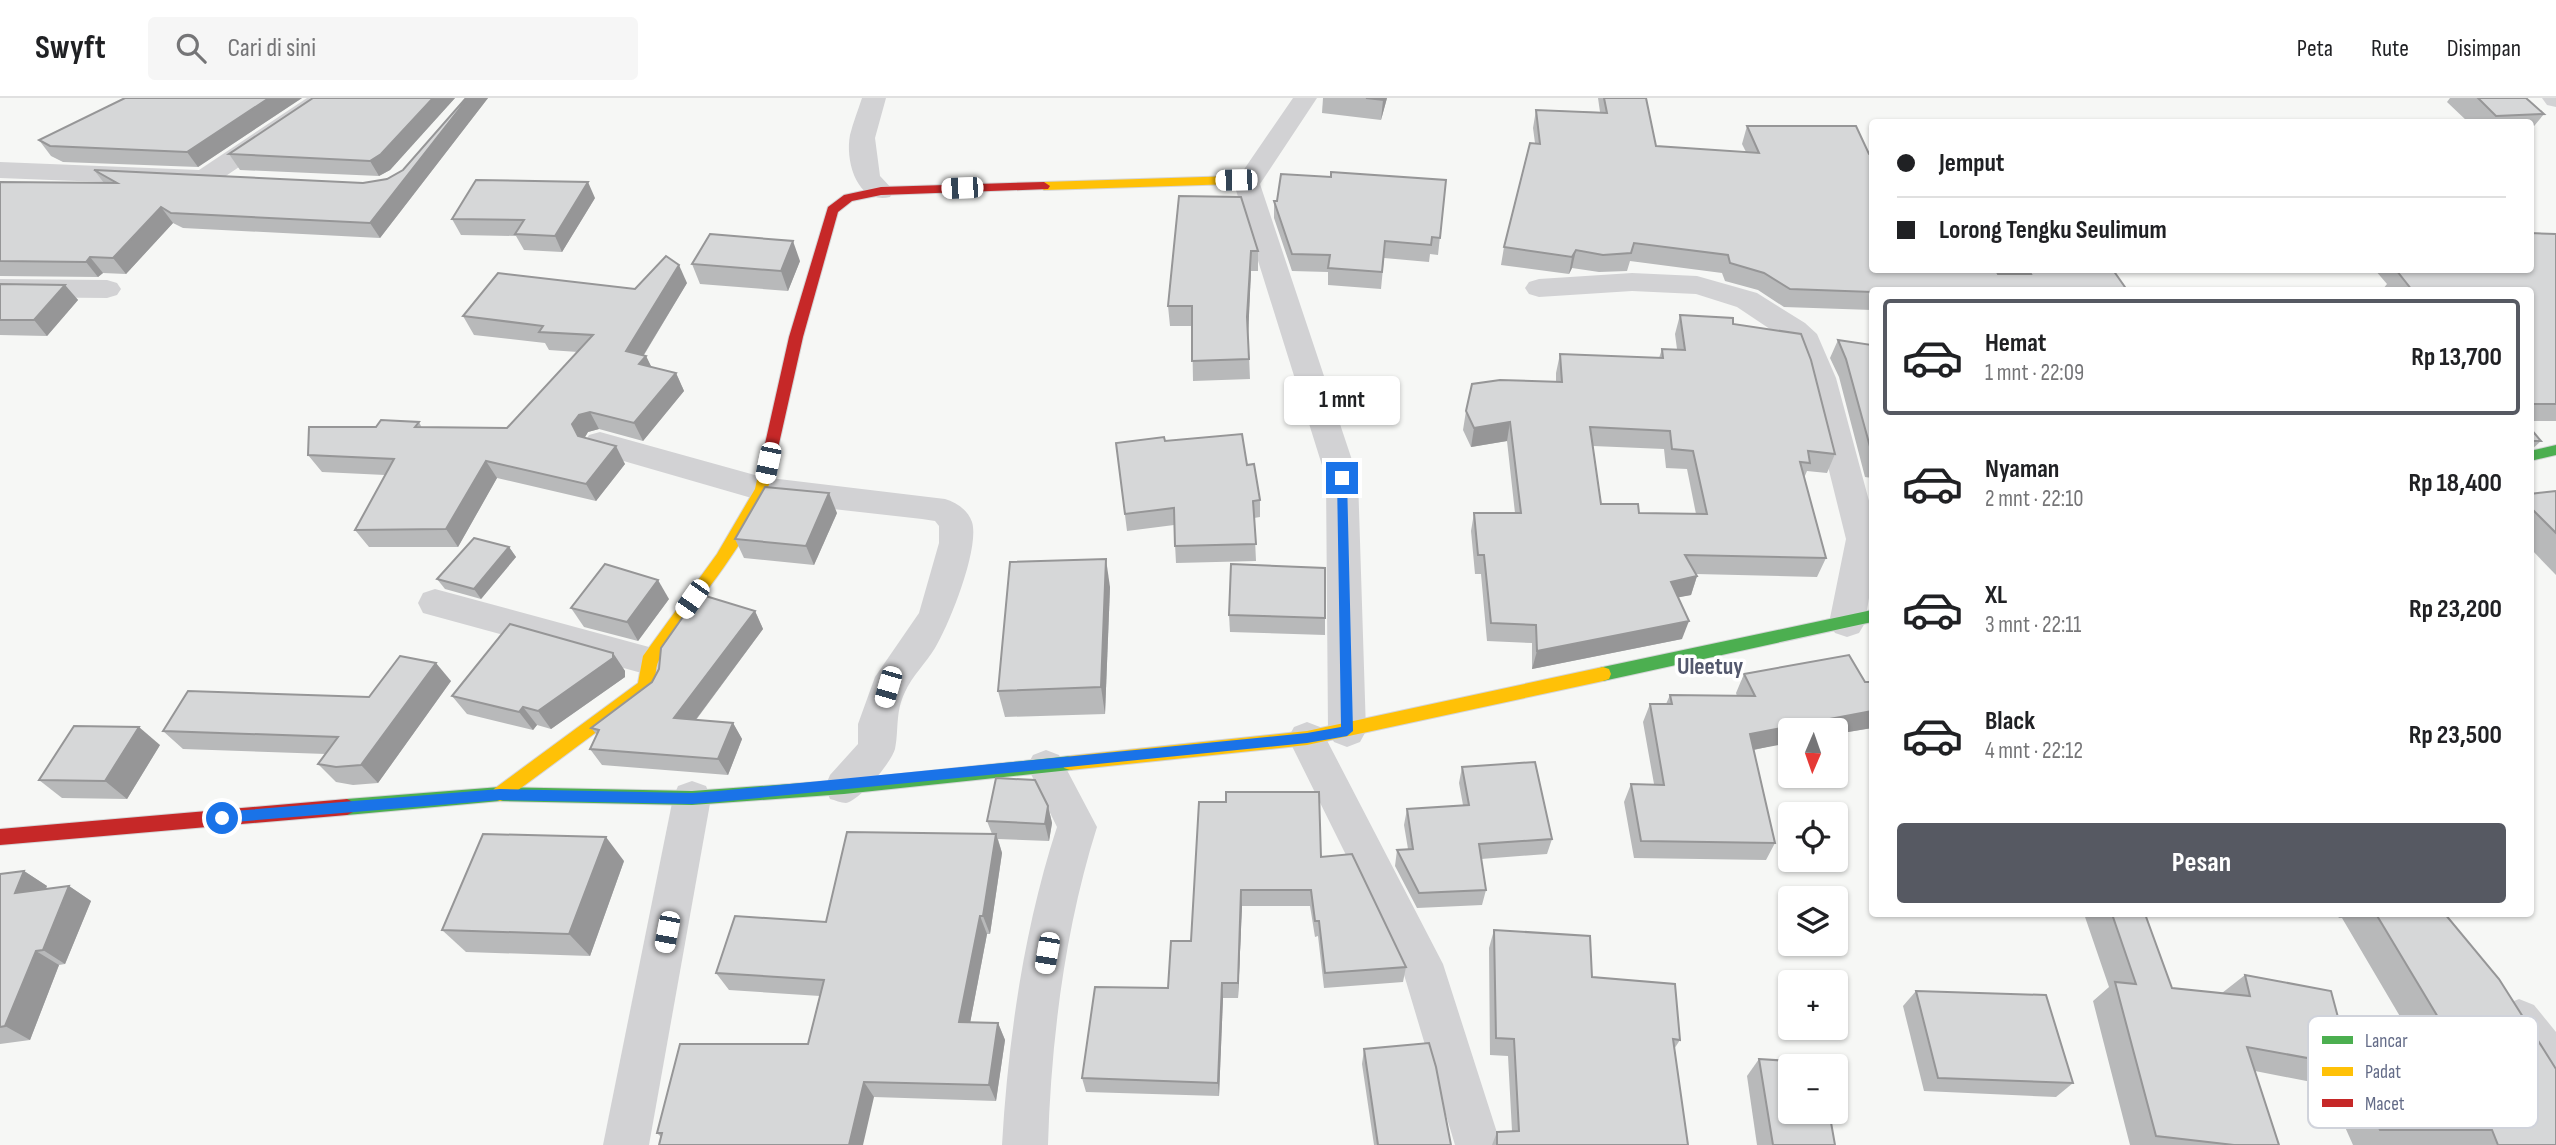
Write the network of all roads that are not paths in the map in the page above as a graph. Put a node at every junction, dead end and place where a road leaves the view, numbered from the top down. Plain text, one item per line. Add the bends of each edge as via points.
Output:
1 (324, 98) edge
2 (874, 98) edge
3 (1305, 98) edge
4 (36, 147) edge
5 (0, 168) edge
6 (205, 178) junction
7 (243, 181) edge
8 (1247, 184) junction
9 (881, 191) junction
10 (0, 288) edge
11 (1539, 288) dead end
12 (107, 289) dead end
13 (600, 443) edge
14 (2556, 450) edge
15 (2534, 455) edge
16 (762, 489) junction
17 (435, 603) dead end
18 (1860, 620) edge
19 (649, 661) junction
20 (1347, 731) junction
21 (1307, 738) junction
22 (1046, 766) junction
23 (844, 787) junction
24 (500, 794) junction
25 (692, 798) junction
26 (0, 837) edge
27 (2498, 995) edge
28 (2515, 1016) edge
29 (2538, 1044) edge
30 (2556, 1066) edge
31 (626, 1145) edge
32 (1025, 1145) edge
33 (1478, 1145) edge

1 - 6 street
2 - 9 street via 862,138 867,179
3 - 8 street
4 - 5 street
5 - 6 street
6 - 7 street
8 - 9 street via 1236,180
8 - 20 street via 1342,478
9 - 16 street via 851,195 832,210 796,337
10 - 12 street
11 - 18 street via 1632,282 1696,285 1747,300 1807,341 1863,539
13 - 16 street
14 - 15 street
16 - 19 street via 722,558
16 - 23 street via 945,511 956,523 956,543 936,614 888,687 877,724 876,749
17 - 19 street
18 - 20 street
19 - 24 street via 646,686
20 - 21 street
21 - 22 street
21 - 33 street via 1422,964
22 - 23 street
22 - 32 street via 1077,827 1059,880 1030,1056
23 - 25 street
24 - 25 street
24 - 26 street
25 - 31 street
27 - 28 street
29 - 30 street

